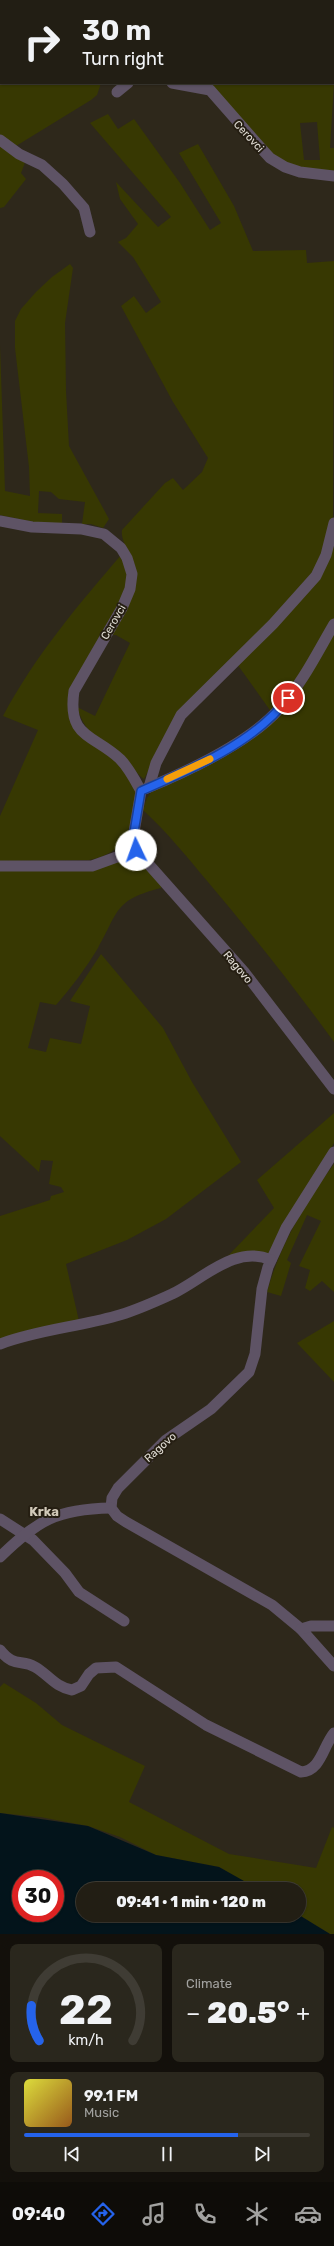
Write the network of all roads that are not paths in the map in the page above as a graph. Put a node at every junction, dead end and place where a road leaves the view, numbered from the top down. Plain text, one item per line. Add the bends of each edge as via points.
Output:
1 (127, 84) edge
2 (177, 84) edge
3 (117, 92) dead end
4 (0, 140) edge
5 (334, 176) edge
6 (90, 232) dead end
7 (0, 521) edge
8 (334, 523) edge
9 (334, 624) edge
10 (145, 789) junction
11 (136, 850) junction
12 (0, 866) edge
13 (334, 1089) edge
14 (334, 1152) edge
15 (272, 1260) junction
16 (0, 1344) edge
17 (111, 1508) junction
18 (0, 1519) edge
19 (24, 1534) junction
20 (0, 1557) edge
21 (124, 1621) dead end
22 (334, 1626) edge
23 (301, 1629) junction
24 (0, 1650) edge
25 (334, 1666) edge
26 (334, 1733) edge

1 - 3 street
2 - 5 street, Cerovci via 210,90 270,158 285,167 300,172
4 - 6 street via 19,154 42,165 63,184 84,208
7 - 10 street, Cerovci via 32,527 81,529 104,534 121,548 127,558 132,574 130,589 122,608 74,691 72,705 75,722 84,734 120,760
8 - 10 street via 326,556 316,576 273,624 181,715
9 - 10 street via 305,675 279,710 252,732 210,759
10 - 11 street via 133,838
11 - 12 street via 92,866
11 - 13 street, Ragovo via 245,973
14 - 15 street, Ragovo via 286,1228
15 - 16 street via 251,1255 237,1258 195,1282 130,1312
15 - 17 street, Ragovo via 262,1288 255,1354 249,1372 211,1409 166,1440 118,1488 112,1498
17 - 19 street via 85,1508 66,1512
17 - 23 street via 126,1522 272,1605
18 - 19 street
19 - 20 street
19 - 21 street via 47,1554 79,1592
22 - 23 street via 311,1626
23 - 25 street
24 - 26 street via 14,1663 35,1667 54,1683 72,1690 81,1686 96,1668 116,1667 206,1725 301,1772 308,1772 318,1762

